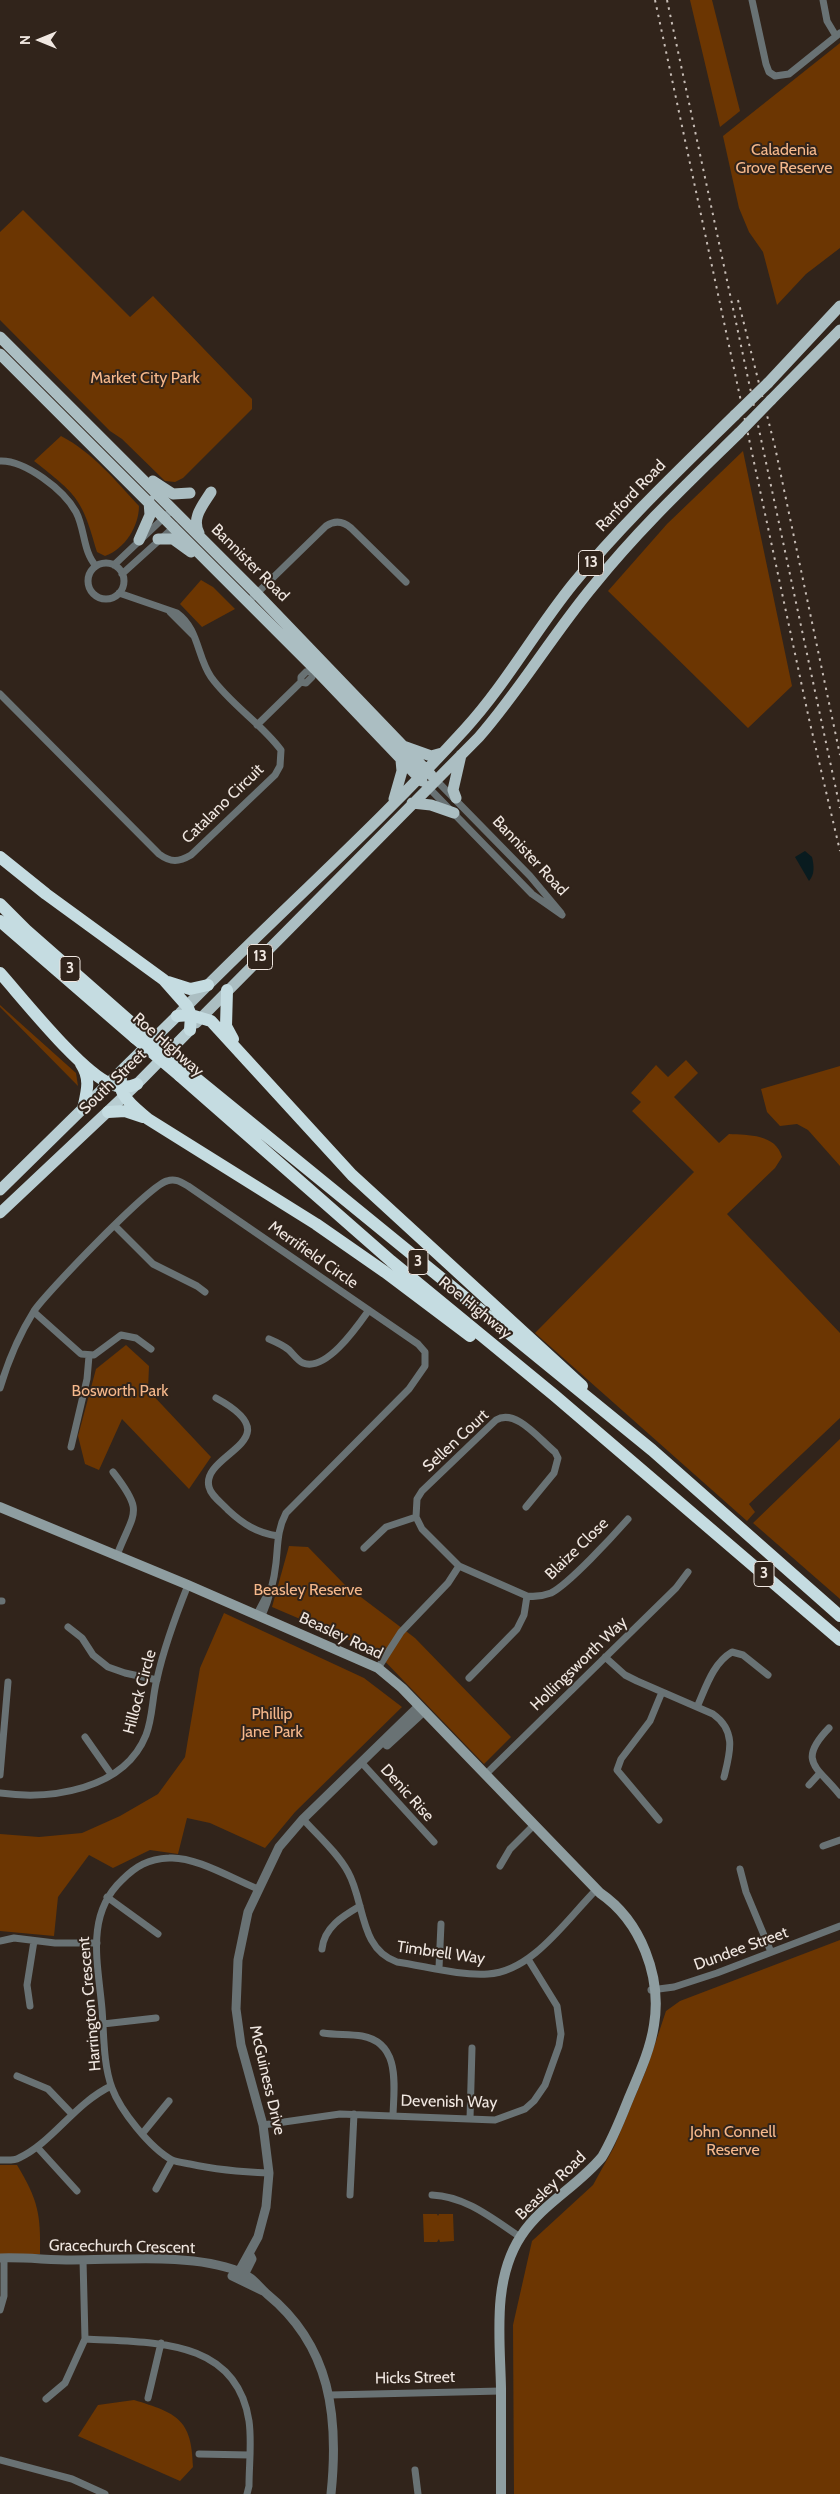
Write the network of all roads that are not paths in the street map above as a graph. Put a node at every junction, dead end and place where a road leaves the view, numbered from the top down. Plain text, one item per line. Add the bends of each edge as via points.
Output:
1 (752, 0) edge
2 (823, 0) edge
3 (838, 34) edge
4 (840, 306) edge
5 (840, 330) edge
6 (0, 337) edge
7 (0, 354) edge
8 (0, 461) edge
9 (140, 476) junction
10 (210, 492) dead end
11 (190, 493) dead end
12 (149, 501) junction
13 (169, 513) junction
14 (178, 523) junction
15 (202, 538) junction
16 (158, 539) junction
17 (139, 540) junction
18 (204, 557) junction
19 (114, 565) junction
20 (96, 566) junction
21 (122, 574) junction
22 (406, 582) dead end
23 (119, 593) junction
24 (257, 594) junction
25 (248, 602) junction
26 (313, 651) junction
27 (329, 667) junction
28 (315, 669) junction
29 (0, 694) edge
30 (257, 725) junction
31 (400, 744) junction
32 (444, 752) junction
33 (461, 755) junction
34 (401, 760) junction
35 (422, 773) junction
36 (432, 783) junction
37 (456, 798) junction
38 (392, 802) junction
39 (412, 803) junction
40 (454, 813) junction
41 (0, 857) edge
42 (0, 904) edge
43 (0, 921) edge
44 (0, 974) edge
45 (164, 980) junction
46 (208, 985) junction
47 (227, 990) junction
48 (194, 1012) junction
49 (177, 1016) joint
50 (190, 1030) joint
51 (139, 1035) junction
52 (239, 1049) junction
53 (77, 1058) junction
54 (124, 1070) joint
55 (183, 1073) junction
56 (137, 1084) joint
57 (118, 1089) junction
58 (83, 1109) junction
59 (108, 1112) junction
60 (148, 1119) junction
61 (0, 1190) edge
62 (0, 1213) edge
63 (115, 1226) junction
64 (204, 1292) dead end
65 (369, 1310) junction
66 (34, 1312) junction
67 (269, 1338) dead end
68 (151, 1349) dead end
69 (89, 1356) junction
70 (0, 1388) edge
71 (554, 1395) junction
72 (216, 1398) dead end
73 (71, 1446) dead end
74 (652, 1450) junction
75 (113, 1472) dead end
76 (0, 1507) edge
77 (526, 1507) dead end
78 (416, 1517) junction
79 (628, 1518) dead end
80 (278, 1536) junction
81 (364, 1548) dead end
82 (117, 1555) junction
83 (459, 1566) junction
84 (688, 1572) dead end
85 (190, 1586) junction
86 (527, 1596) junction
87 (259, 1615) junction
88 (840, 1616) edge
89 (68, 1627) dead end
90 (840, 1640) edge
91 (605, 1657) junction
92 (378, 1668) junction
93 (768, 1675) dead end
94 (469, 1678) dead end
95 (156, 1680) junction
96 (8, 1682) dead end
97 (662, 1692) junction
98 (697, 1707) junction
99 (421, 1708) junction
100 (829, 1728) dead end
101 (85, 1737) dead end
102 (363, 1764) junction
103 (111, 1774) junction
104 (486, 1774) junction
105 (819, 1774) junction
106 (0, 1775) edge
107 (724, 1777) dead end
108 (809, 1785) dead end
109 (0, 1793) edge
110 (840, 1795) edge
111 (660, 1820) dead end
112 (304, 1821) junction
113 (534, 1825) junction
114 (840, 1840) edge
115 (434, 1842) dead end
116 (823, 1846) dead end
117 (500, 1866) dead end
118 (740, 1869) dead end
119 (258, 1889) junction
120 (598, 1891) junction
121 (107, 1897) junction
122 (360, 1906) junction
123 (441, 1924) dead end
124 (840, 1926) edge
125 (158, 1934) dead end
126 (0, 1941) edge
127 (34, 1941) junction
128 (97, 1943) junction
129 (322, 1949) dead end
130 (771, 1952) junction
131 (528, 1959) junction
132 (439, 1968) junction
133 (653, 1990) junction
134 (30, 2006) dead end
135 (156, 2018) dead end
136 (103, 2024) junction
137 (323, 2033) dead end
138 (472, 2048) dead end
139 (17, 2076) dead end
140 (111, 2086) junction
141 (169, 2102) dead end
142 (71, 2113) junction
143 (354, 2114) junction
144 (393, 2115) junction
145 (470, 2119) junction
146 (263, 2125) junction
147 (142, 2134) junction
148 (36, 2147) junction
149 (0, 2160) edge
150 (172, 2160) junction
151 (269, 2174) junction
152 (156, 2189) dead end
153 (77, 2191) dead end
154 (350, 2195) dead end
155 (432, 2195) dead end
156 (519, 2236) junction
157 (83, 2260) junction
158 (2, 2261) edge
159 (240, 2276) junction
160 (0, 2310) edge
161 (86, 2339) junction
162 (160, 2343) junction
163 (499, 2392) junction
164 (330, 2395) junction
165 (148, 2398) dead end
166 (46, 2399) dead end
167 (199, 2454) dead end
168 (249, 2455) junction
169 (0, 2460) edge
170 (415, 2470) dead end
171 (105, 2494) edge
172 (247, 2494) edge
173 (331, 2494) edge
174 (418, 2494) edge
175 (500, 2494) edge

1 - 3 street via 766,64 775,76 789,74
2 - 3 street via 827,21
4 - 32 main road, Ranford Road / 13, bridge via 605,546 571,587 493,696
5 - 33 main road, Ranford Road / 13, bridge via 625,548 577,606 511,700
6 - 9 main road, Bannister Road
7 - 12 main road, Bannister Road
8 - 20 street via 27,468 66,499 76,512 87,550
9 - 11 main road via 173,494
9 - 13 main road, Bannister Road
10 - 15 main road via 196,520
12 - 13 main road, Bannister Road
12 - 17 main road via 150,515
13 - 14 main road, Bannister Road
13 - 17 street
14 - 15 main road, Bannister Road
14 - 16 street
14 - 18 main road, Bannister Road
15 - 24 main road, Bannister Road
16 - 18 main road via 173,539 198,558
16 - 21 street
17 - 19 street
18 - 25 main road, Bannister Road
19 - 20 street
19 - 21 street
20 - 23 street, Catalano Circuit via 89,576 92,593 109,599
21 - 23 street via 123,584
22 - 24 street via 351,528 336,522 326,526
23 - 30 street, Catalano Circuit via 184,618 191,627 210,676
24 - 25 street
24 - 26 main road, Bannister Road
25 - 28 main road, Bannister Road
26 - 27 main road, Bannister Road
26 - 28 street
27 - 28 street
27 - 31 main road, Bannister Road
28 - 30 street via 306,683 301,682
28 - 34 main road, Bannister Road
29 - 30 street, Catalano Circuit via 152,848 175,862 191,855 280,766 281,750
31 - 32 main road via 432,756
31 - 35 main road, Bannister Road
32 - 35 main road, Ranford Road / 13
33 - 36 main road, Ranford Road / 13
33 - 37 main road via 453,790
34 - 35 main road, Bannister Road
34 - 38 main road via 401,777
35 - 36 main road, Bannister Road
35 - 38 main road, 13
36 - 37 street, Bannister Road
36 - 39 main road, 13
36 - 40 street, Bannister Road
37 - 40 street, Bannister Road via 562,915 532,894
38 - 46 main road, 13
39 - 40 main road
39 - 47 main road, 13
41 - 45 highway
42 - 51 highway, Roe Highway / 3
43 - 51 highway, Roe Highway / 3
44 - 53 highway
45 - 46 highway via 190,989
45 - 48 highway
46 - 48 main road, 13
47 - 48 main road, 13
47 - 52 highway via 226,1026
48 - 49 highway
48 - 50 highway
48 - 52 highway via 212,1021
49 - 54 highway, South Street
50 - 56 highway, South Street
51 - 55 highway, Roe Highway / 3, bridge
52 - 74 highway via 352,1175
53 - 57 highway
53 - 58 highway via 87,1074
54 - 57 highway
55 - 71 highway, Roe Highway / 3 via 391,1261
55 - 74 highway, Roe Highway / 3
56 - 57 highway
57 - 58 highway, South Street
57 - 59 highway, South Street
57 - 60 highway
58 - 61 highway, South Street
59 - 60 highway via 125,1111
59 - 62 highway, South Street
60 - 71 highway via 316,1224
63 - 64 street via 153,1264
63 - 65 street, Merrifield Circle via 158,1186 177,1180
63 - 66 street, Merrifield Circle via 60,1279
65 - 67 street via 347,1339 323,1362 313,1366 301,1363 288,1349
65 - 80 street, Merrifield Circle via 422,1347 425,1366 409,1388 294,1502 280,1523
66 - 69 street via 76,1351
66 - 70 street, Merrifield Circle via 8,1361
68 - 69 street via 136,1338 121,1335 100,1352
69 - 73 street via 87,1379
71 - 90 highway, Roe Highway / 3
72 - 80 street via 242,1416 248,1425 246,1436 217,1466 209,1479 209,1486 213,1494 249,1528
74 - 88 highway, Roe Highway / 3
75 - 82 street via 134,1503 134,1514
76 - 82 main road, Beasley Road
77 - 78 street, Sellen Court via 554,1472 558,1458 517,1420 501,1416 422,1491 417,1499
78 - 81 street via 386,1527
78 - 83 street via 422,1530
79 - 86 street, Blaize Close via 558,1588 543,1596
80 - 87 street, Merrifield Circle via 273,1584
82 - 85 main road, Beasley Road
83 - 86 street
83 - 92 street via 448,1583 401,1632
84 - 91 street, Hollingsworth Way via 676,1588
85 - 87 main road, Beasley Road
85 - 95 street, Hillock Circle
86 - 94 street via 524,1615 517,1629
87 - 92 main road, Beasley Road
89 - 95 street via 108,1667
91 - 97 street via 625,1675
91 - 104 street, Hollingsworth Way
92 - 99 main road, Beasley Road
93 - 98 street via 743,1655 732,1652 723,1657 714,1670
95 - 103 street, Hillock Circle via 145,1736 127,1763
96 - 106 street
97 - 98 street
97 - 111 street via 650,1721 621,1759 617,1770
98 - 107 street via 722,1720 730,1736 731,1752
99 - 102 street, McGuiness Drive
99 - 104 main road, Beasley Road
100 - 105 street via 812,1749 813,1766
101 - 103 street
102 - 112 street, McGuiness Drive
102 - 115 street, Denic Rise
103 - 109 street, Hillock Circle via 88,1786 56,1794 17,1796
104 - 113 main road, Beasley Road
105 - 108 street
105 - 110 street
112 - 119 street, McGuiness Drive via 279,1847
112 - 122 street, Timbrell Way via 342,1862
113 - 117 street via 510,1849
113 - 120 main road, Beasley Road
114 - 116 street
118 - 130 street
119 - 121 street, Harrington Crescent via 195,1862 170,1858 137,1866
119 - 146 street, McGuiness Drive via 240,1947 236,2009 241,2045
120 - 131 street, Timbrell Way
120 - 133 main road, Beasley Road via 639,1949
121 - 125 street
121 - 128 street, Harrington Crescent via 100,1912
122 - 129 street via 332,1926 323,1939
122 - 132 street, Timbrell Way via 371,1942 381,1955 397,1962
123 - 132 street
124 - 130 street, Dundee Street
126 - 127 street via 14,1938
127 - 128 street
127 - 134 street via 27,1985
128 - 136 street, Harrington Crescent
130 - 133 street, Dundee Street via 684,1984
131 - 132 street, Timbrell Way via 509,1970 488,1974
131 - 145 street, Devenish Way via 550,1993 560,2020 559,2046 541,2092 525,2109 495,2120
133 - 156 main road, Beasley Road via 644,2049 605,2143 586,2169 546,2201
135 - 136 street
136 - 140 street, Harrington Crescent
137 - 144 street via 362,2036 373,2040 388,2054 393,2063
138 - 145 street
139 - 142 street via 48,2089
140 - 142 street via 94,2094
140 - 147 street, Harrington Crescent via 119,2105
141 - 147 street
142 - 148 street
143 - 144 street, Devenish Way
143 - 146 street, Devenish Way via 327,2114
143 - 154 street
144 - 145 street, Devenish Way
146 - 151 street, McGuiness Drive
147 - 150 street, Harrington Crescent
148 - 149 street via 18,2159
148 - 153 street
150 - 151 street, Harrington Crescent via 220,2170
150 - 152 street
151 - 159 street, McGuiness Drive via 264,2218 250,2255 252,2259
155 - 156 street via 453,2197 468,2204
156 - 163 main road, Beasley Road via 504,2262 498,2289
157 - 158 street, Gracechurch Crescent
157 - 159 street, Gracechurch Crescent via 189,2260
157 - 161 street
158 - 160 street via 4,2296
159 - 164 street, Gracechurch Crescent via 259,2283 307,2339 320,2363
161 - 162 street
161 - 166 street via 66,2383
162 - 165 street
162 - 168 street via 198,2353 223,2369 243,2402 249,2422
163 - 164 street, Hicks Street
163 - 175 main road, Beasley Road
164 - 173 street, Gracechurch Crescent via 333,2418
167 - 168 street
168 - 172 street
169 - 171 street via 72,2479
170 - 174 street

